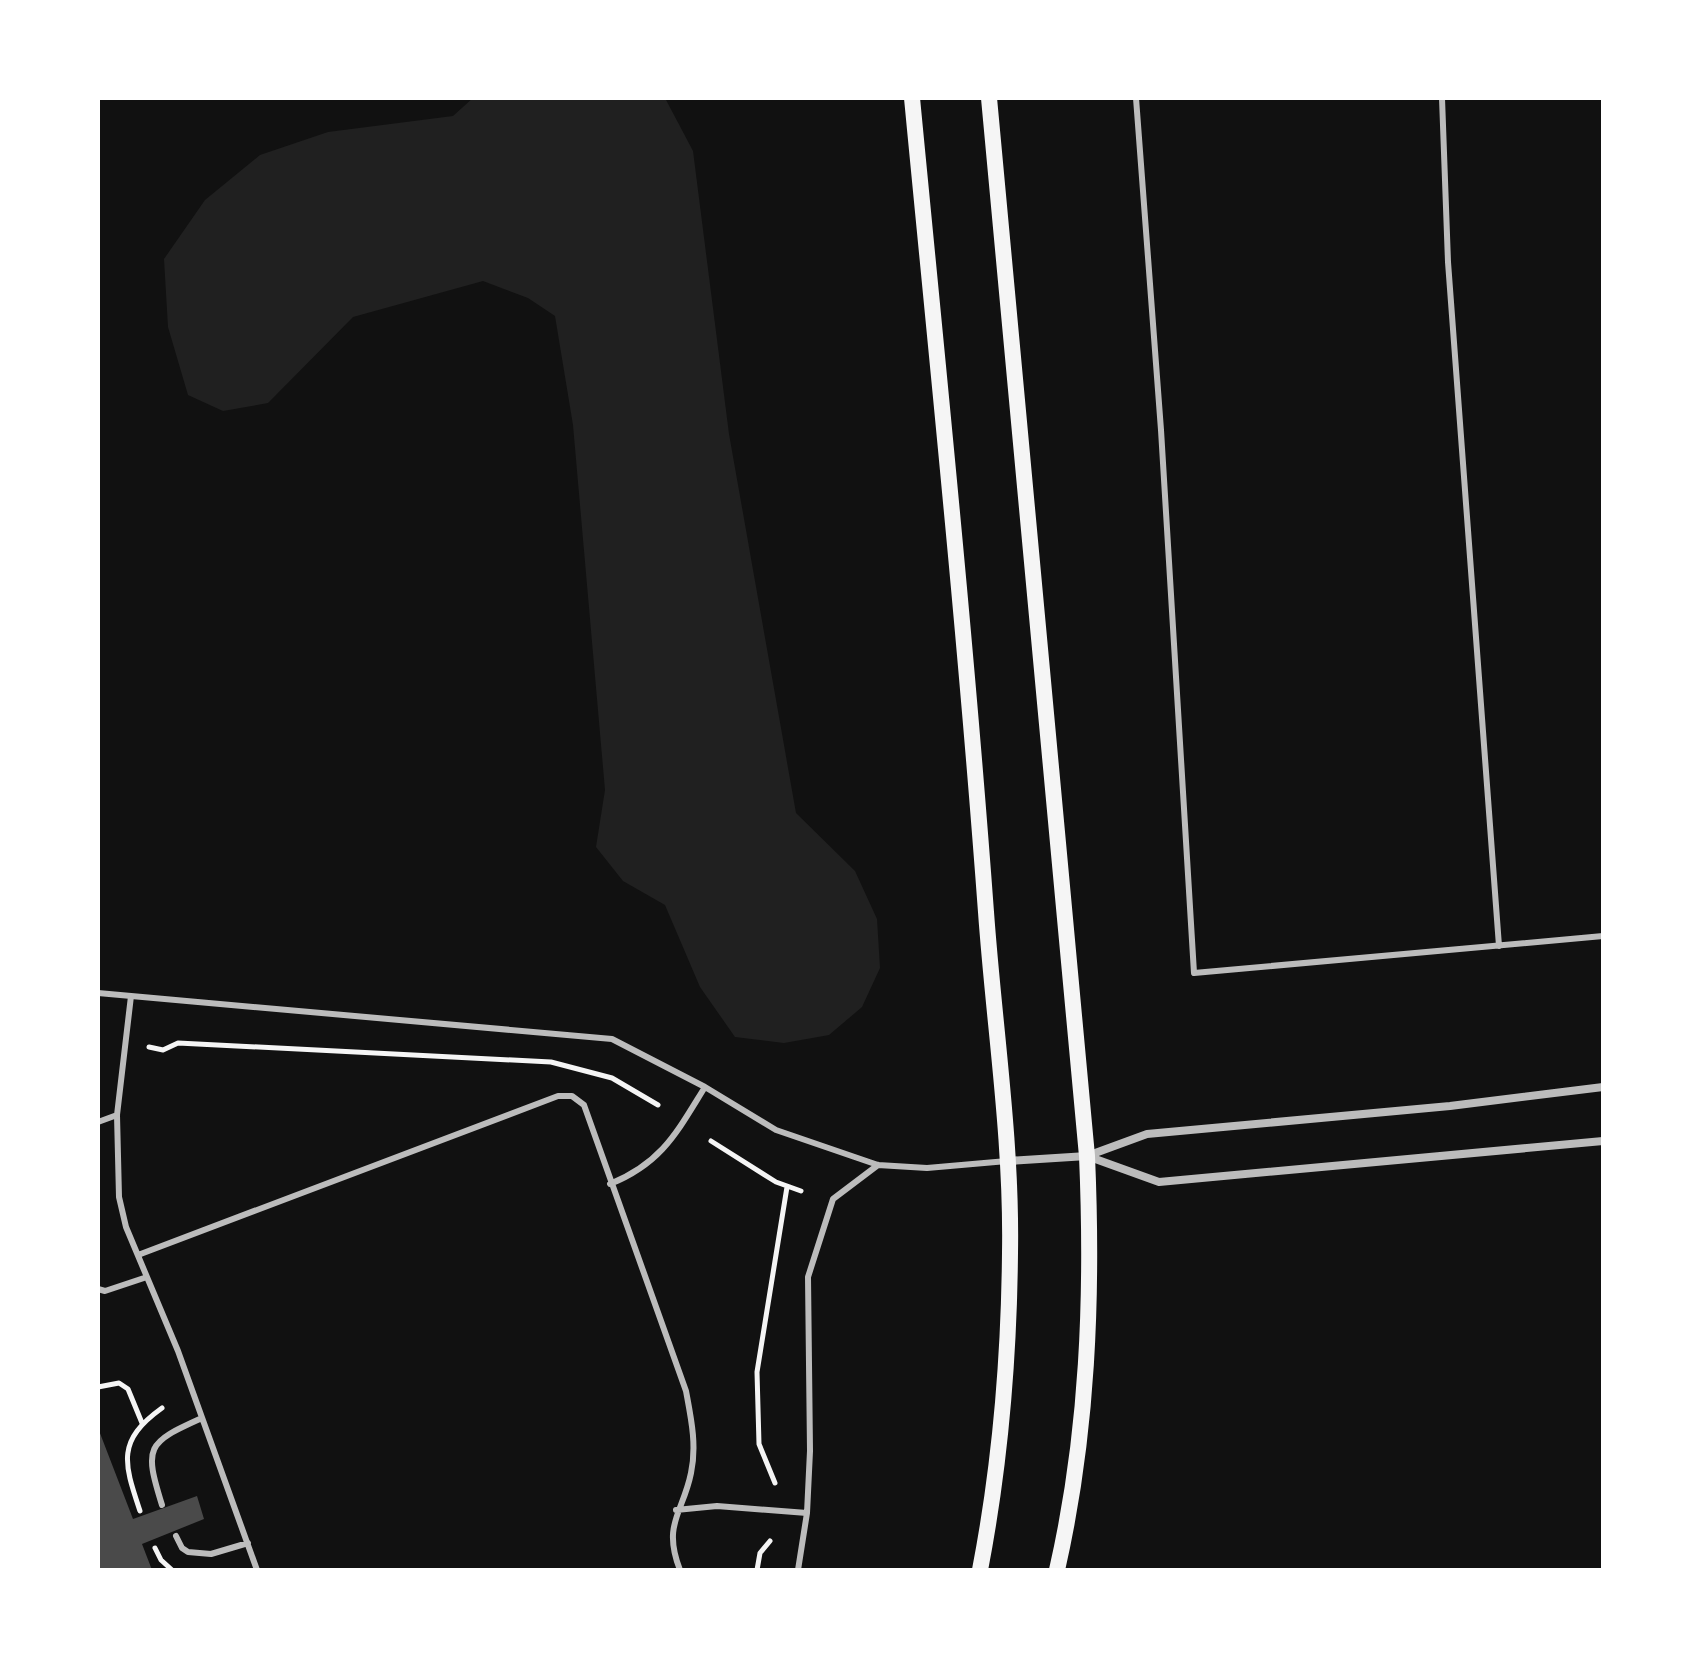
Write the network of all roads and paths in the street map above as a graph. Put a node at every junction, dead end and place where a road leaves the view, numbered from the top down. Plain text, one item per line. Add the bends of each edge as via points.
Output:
1 (912, 98) edge
2 (989, 98) edge
3 (1136, 98) edge
4 (1442, 98) edge
5 (1603, 936) edge
6 (1499, 946) junction
7 (98, 993) edge
8 (131, 996) junction
9 (149, 1047) dead end
10 (705, 1087) junction
11 (1603, 1087) edge
12 (658, 1105) dead end
13 (117, 1115) junction
14 (98, 1122) edge
15 (711, 1141) dead end
16 (1603, 1141) edge
17 (1087, 1156) junction
18 (1007, 1161) junction
19 (878, 1165) junction
20 (610, 1184) junction
21 (787, 1187) junction
22 (801, 1191) dead end
23 (138, 1255) junction
24 (147, 1277) junction
25 (98, 1289) edge
26 (98, 1387) edge
27 (202, 1418) junction
28 (142, 1423) dead end
29 (775, 1483) dead end
30 (162, 1505) dead end
31 (676, 1510) junction
32 (807, 1513) junction
33 (176, 1536) dead end
34 (770, 1541) dead end
35 (248, 1543) junction
36 (155, 1548) dead end
37 (172, 1570) edge
38 (257, 1570) edge
39 (680, 1570) edge
40 (757, 1570) edge
41 (798, 1570) edge
42 (980, 1570) edge
43 (1057, 1570) edge

1 - 18 main road
2 - 17 main road
3 - 6 lane via 1194,973
4 - 6 lane via 1448,262
5 - 6 lane
7 - 8 lane
8 - 10 lane via 612,1039
8 - 13 lane
9 - 12 path via 163,1050 178,1043 551,1062 612,1078
10 - 19 lane via 776,1130
10 - 20 lane via 656,1158
11 - 17 street via 1147,1134
13 - 14 lane
13 - 23 lane via 119,1197
15 - 21 path
16 - 17 street via 1159,1182
17 - 18 street
17 - 43 main road via 1084,1409
18 - 19 lane via 927,1168
18 - 42 main road via 1011,1251 1006,1362 994,1497
19 - 32 lane via 833,1199 808,1277
20 - 23 lane via 584,1105 572,1096 558,1096
20 - 31 lane via 686,1391 691,1475
21 - 22 path
21 - 29 path via 757,1372 759,1444
23 - 24 lane
24 - 25 lane
24 - 27 lane
26 - 28 path via 119,1383 128,1389
27 - 30 lane via 170,1432 151,1454
27 - 35 lane
31 - 32 lane via 717,1506
31 - 39 lane via 675,1556
32 - 41 lane
33 - 35 lane via 182,1548 199,1554
34 - 40 path via 760,1553
35 - 38 lane
36 - 37 path

